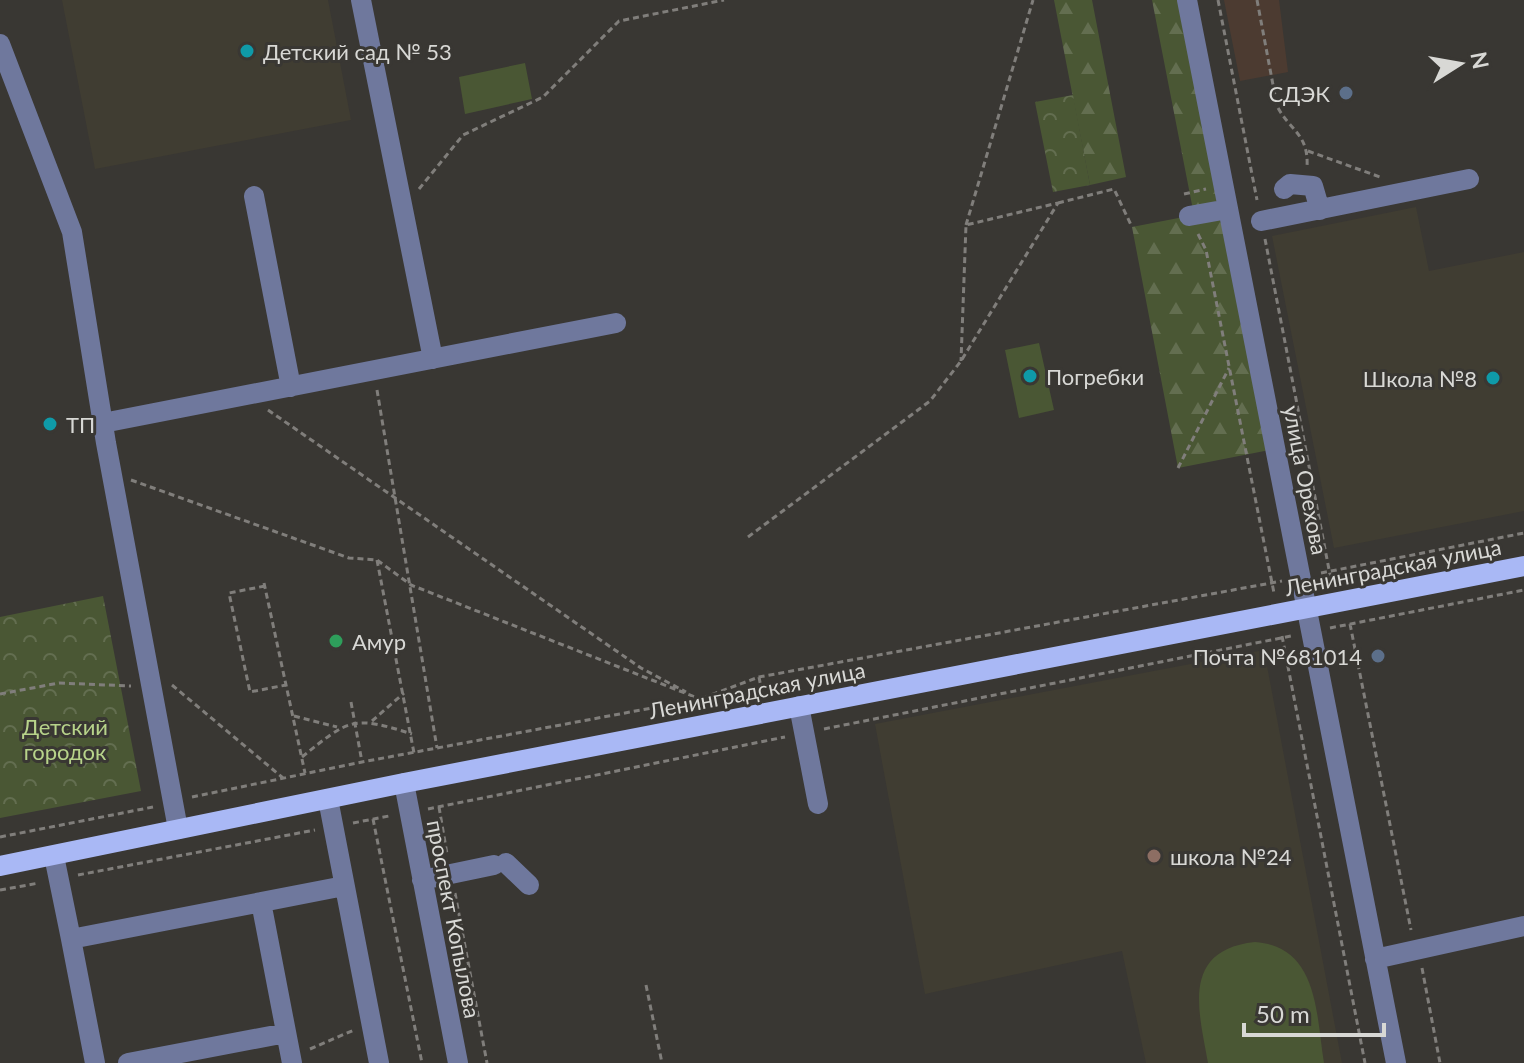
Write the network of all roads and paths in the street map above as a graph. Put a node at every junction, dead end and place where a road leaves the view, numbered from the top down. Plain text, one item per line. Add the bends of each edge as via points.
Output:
1 (361, 0) edge
2 (724, 0) edge
3 (1033, 0) edge
4 (1187, 0) edge
5 (1218, 0) edge
6 (1257, 0) edge
7 (0, 44) edge
8 (1308, 151) junction
9 (1469, 179) dead end
10 (1305, 184) junction
11 (1284, 189) dead end
12 (1414, 189) junction
13 (254, 196) dead end
14 (1058, 203) junction
15 (403, 208) junction
16 (1228, 209) junction
17 (1320, 210) junction
18 (1189, 216) joint
19 (1261, 221) junction
20 (966, 225) junction
21 (1132, 227) dead end
22 (616, 323) dead end
23 (433, 359) junction
24 (961, 361) junction
25 (1229, 367) junction
26 (373, 371) junction
27 (291, 387) junction
28 (247, 395) junction
29 (103, 423) junction
30 (1178, 468) dead end
31 (112, 474) junction
32 (396, 498) junction
33 (1524, 533) edge
34 (748, 537) dead end
35 (377, 560) junction
36 (1524, 566) edge
37 (1330, 571) junction
38 (1300, 577) junction
39 (1272, 583) junction
40 (411, 585) junction
41 (1524, 590) edge
42 (1336, 602) junction
43 (1306, 608) junction
44 (1278, 614) junction
45 (1350, 624) junction
46 (1340, 626) junction
47 (1311, 632) junction
48 (1282, 638) junction
49 (149, 665) junction
50 (759, 677) junction
51 (286, 685) junction
52 (134, 686) dead end
53 (404, 693) junction
54 (0, 694) edge
55 (700, 699) junction
56 (763, 699) dead end
57 (351, 702) dead end
58 (799, 706) junction
59 (294, 716) junction
60 (372, 721) junction
61 (355, 724) junction
62 (338, 728) junction
63 (769, 729) dead end
64 (804, 733) junction
65 (412, 734) junction
66 (771, 740) junction
67 (437, 748) junction
68 (414, 753) junction
69 (302, 757) junction
70 (362, 762) junction
71 (283, 778) dead end
72 (404, 783) junction
73 (328, 799) junction
74 (818, 804) dead end
75 (439, 807) junction
76 (409, 812) junction
77 (373, 819) junction
78 (332, 827) junction
79 (178, 829) junction
80 (54, 856) junction
81 (0, 866) edge
82 (451, 874) junction
83 (59, 879) junction
84 (422, 880) junction
85 (529, 885) dead end
86 (344, 886) junction
87 (0, 890) edge
88 (261, 902) junction
89 (1524, 926) edge
90 (71, 939) junction
91 (1415, 951) junction
92 (1375, 959) junction
93 (646, 985) dead end
94 (354, 1030) dead end
95 (286, 1033) junction
96 (291, 1060) edge
97 (95, 1063) edge
98 (128, 1063) edge
99 (379, 1063) edge
100 (422, 1063) edge
101 (458, 1063) edge
102 (487, 1063) edge
103 (662, 1063) edge
104 (1365, 1063) edge
105 (1396, 1063) edge
106 (1440, 1063) edge

1 - 15 street
2 - 15 path via 619,21 543,97 463,135
3 - 20 path
4 - 16 street, улица Орехова
5 - 19 path
6 - 8 path via 1277,106
7 - 29 street via 72,232
8 - 10 path
8 - 12 path
9 - 12 street
10 - 11 street
10 - 17 street via 1313,186
12 - 17 street
13 - 27 street
14 - 20 path
14 - 21 path via 1114,189
14 - 24 path
15 - 23 street
16 - 18 street
16 - 38 street, улица Орехова
17 - 19 street
18 - 25 path via 1206,250
19 - 37 path
20 - 24 path
22 - 23 street
23 - 26 street
24 - 34 path via 930,401
25 - 30 path
25 - 39 path
26 - 27 street
26 - 32 path
27 - 28 street
28 - 29 street
28 - 32 path
29 - 31 street
31 - 35 path via 349,558
31 - 49 street
32 - 40 path
32 - 55 path via 641,668
33 - 37 path
35 - 40 path
35 - 53 path
36 - 42 main road, Ленинградская улица
37 - 38 path
37 - 42 path
38 - 39 path
38 - 43 street, улица Орехова
39 - 44 path
39 - 50 path
40 - 55 path
40 - 67 path
41 - 45 path
42 - 43 main road, Ленинградская улица
42 - 46 path
43 - 44 main road, Ленинградская улица
43 - 47 street, улица Орехова
44 - 48 path
44 - 58 main road, Ленинградская улица
45 - 46 path
45 - 91 path
46 - 47 path
47 - 48 path
47 - 92 street, улица Орехова
48 - 64 path
48 - 104 path
49 - 71 path
49 - 79 street
50 - 55 path
50 - 56 path
51 - 51 path via 264,584 229,593 250,692
51 - 59 path
52 - 54 path via 59,683
53 - 60 path
53 - 65 path
55 - 67 path
57 - 61 path
58 - 64 street
58 - 72 main road, Ленинградская улица
59 - 62 path
59 - 69 path
60 - 61 path
60 - 65 path
61 - 62 path
61 - 70 path
62 - 69 path
63 - 66 path
64 - 66 path
64 - 74 street
65 - 68 path
66 - 75 path
67 - 68 path
68 - 70 path
69 - 70 path via 305,773
72 - 73 main road, Ленинградская улица
72 - 76 street, проспект Копылова
73 - 78 street
73 - 79 main road, Ленинградская улица
75 - 76 path
75 - 82 path
76 - 77 path
76 - 84 street, проспект Копылова
77 - 78 path
77 - 100 path
78 - 83 path
78 - 86 street
79 - 80 main road, Ленинградская улица
80 - 81 main road, Ленинградская улица
80 - 83 street
82 - 84 street
82 - 85 street via 500,864
82 - 102 path
83 - 87 path
83 - 90 street
84 - 101 street, проспект Копылова
86 - 88 street
86 - 99 street
88 - 90 street
88 - 95 street
89 - 91 street
90 - 97 street
91 - 92 street
91 - 106 path via 1425,974
92 - 105 street, улица Орехова
93 - 103 path
94 - 96 path
95 - 96 street
95 - 98 street

